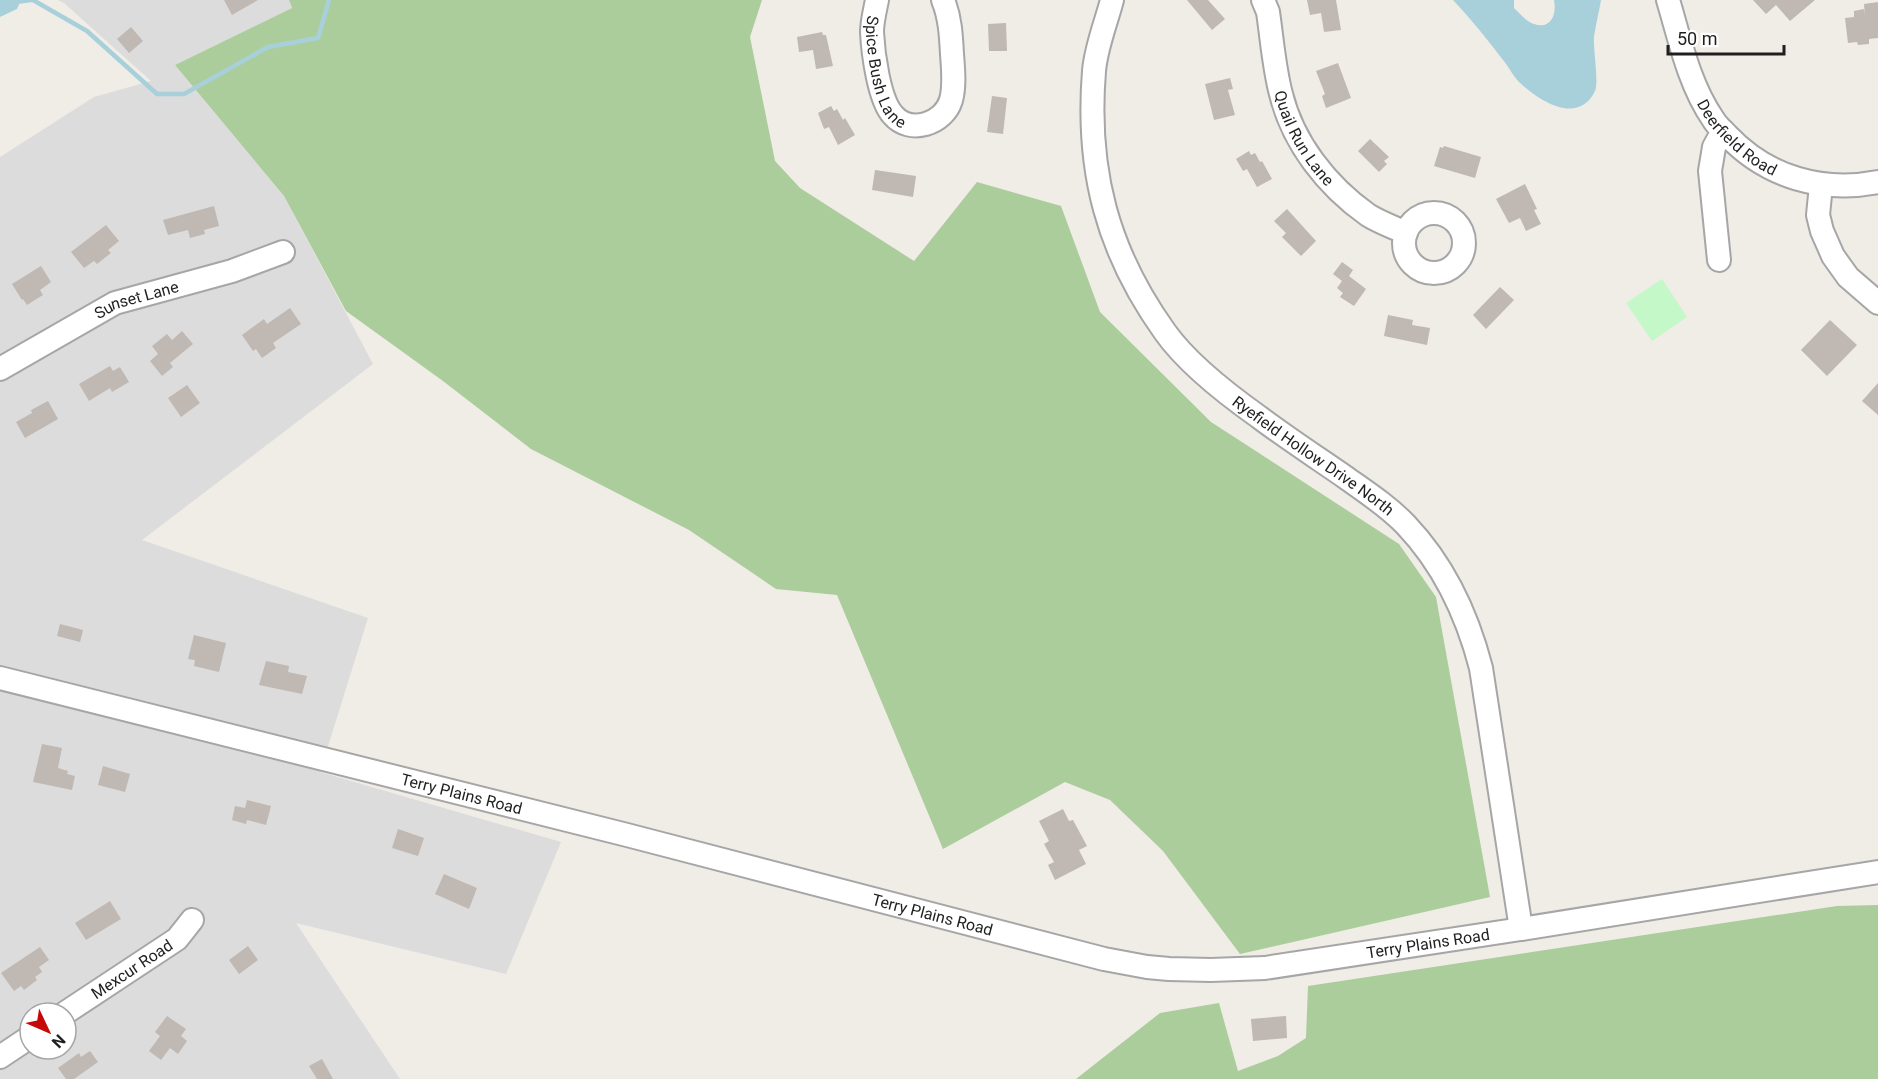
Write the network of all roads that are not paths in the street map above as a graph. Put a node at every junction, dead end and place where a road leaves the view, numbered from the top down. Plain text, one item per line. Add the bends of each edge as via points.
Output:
1 (877, 0) edge
2 (943, 0) edge
3 (1112, 0) edge
4 (1263, 0) edge
5 (1668, 0) edge
6 (1723, 130) junction
7 (1878, 182) edge
8 (1821, 185) junction
9 (1406, 233) dead end
10 (283, 252) dead end
11 (1719, 260) dead end
12 (1878, 303) edge
13 (0, 369) edge
14 (0, 678) edge
15 (1878, 872) edge
16 (192, 920) dead end
17 (1521, 929) junction
18 (78, 1004) edge
19 (18, 1045) edge
20 (0, 1057) edge

1 - 2 street, Spice Bush Lane via 872,31 881,93 894,117 915,126 941,116 951,99 950,30
3 - 17 street, Ryefield Hollow Drive North via 1094,69 1092,139 1099,186 1126,270 1166,333 1209,378 1373,497 1404,524 1428,550 1456,595 1481,668
4 - 9 street, Quail Run Lane via 1281,95 1306,153 1328,181 1353,203
5 - 6 street, Deerfield Road via 1697,91 1713,121
6 - 8 street, Deerfield Road via 1742,151 1772,170
6 - 11 street via 1714,147 1710,171
7 - 8 street, Deerfield Road
8 - 12 street via 1818,215 1833,256 1848,277
10 - 13 street, Sunset Lane via 232,271 115,303
14 - 17 street, Terry Plains Road via 1147,967 1265,968
15 - 17 street, Terry Plains Road
16 - 18 street, Mexcur Road via 177,939
19 - 20 street

